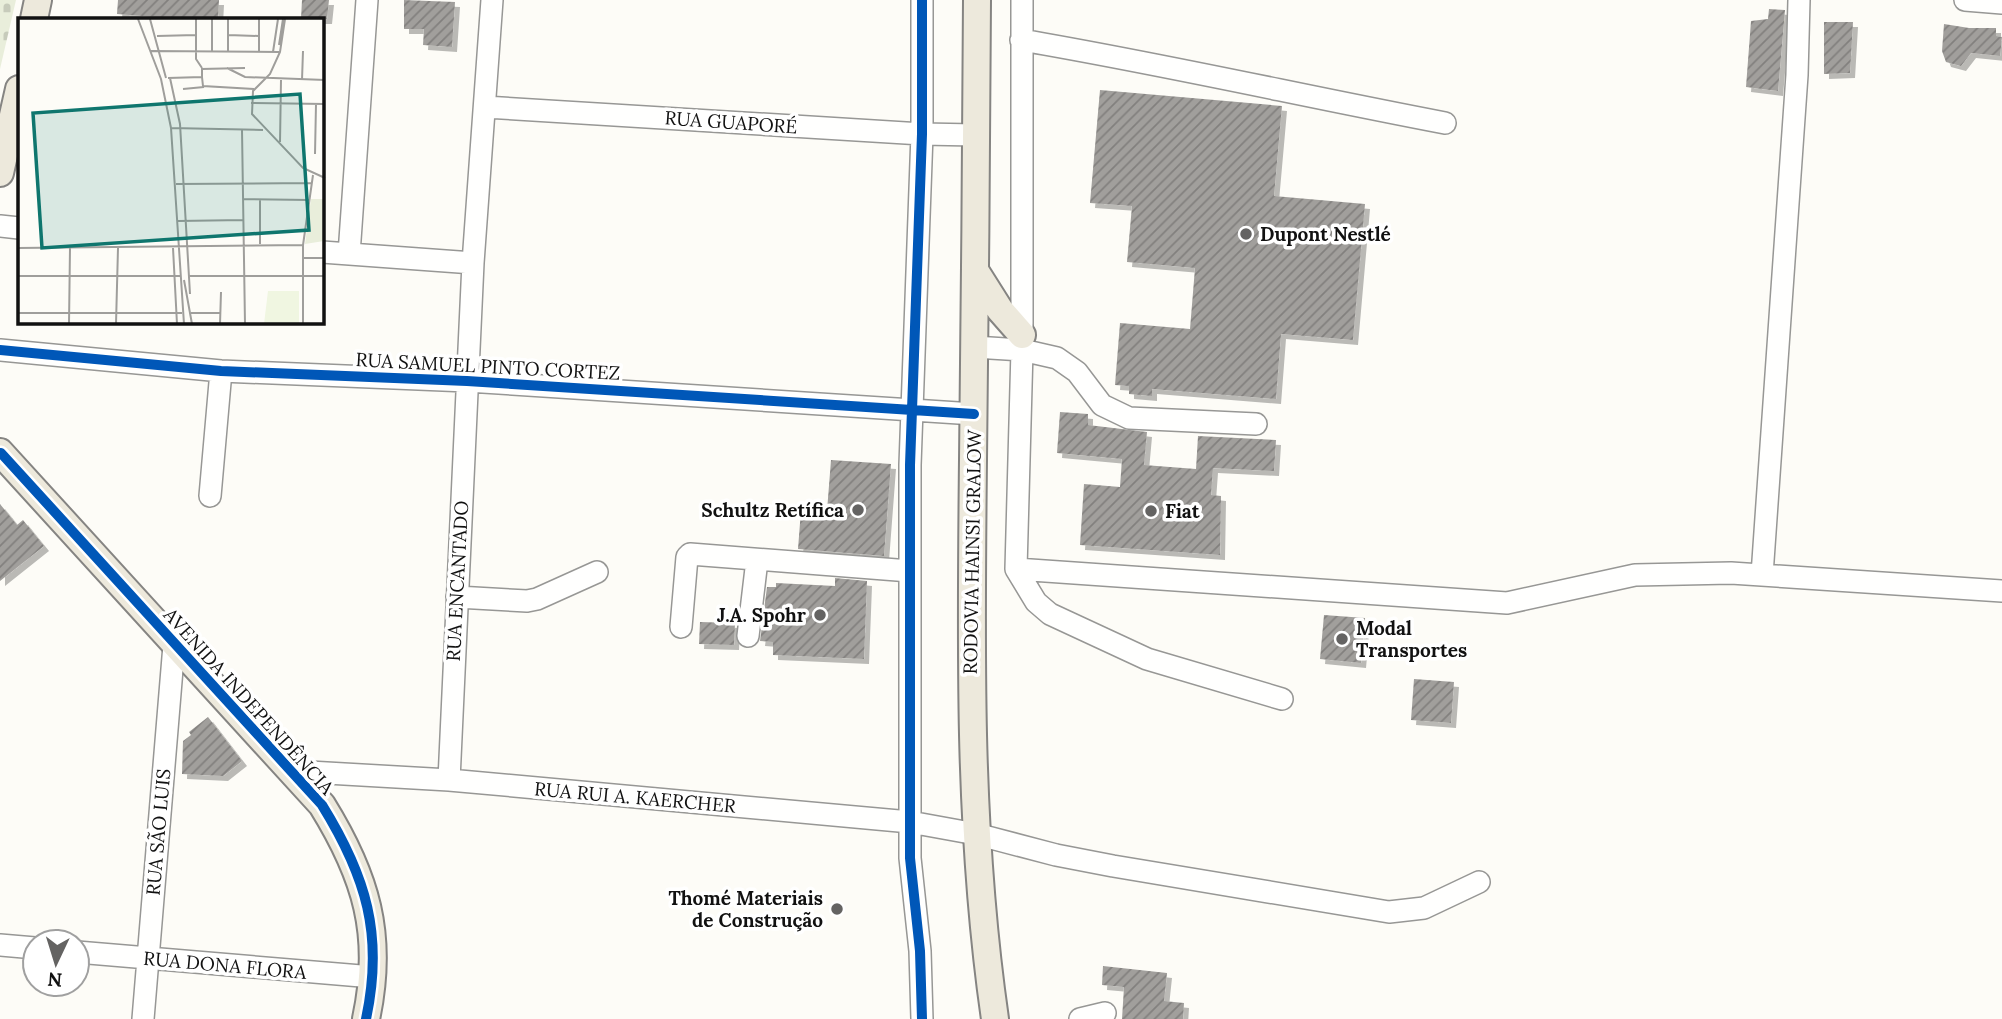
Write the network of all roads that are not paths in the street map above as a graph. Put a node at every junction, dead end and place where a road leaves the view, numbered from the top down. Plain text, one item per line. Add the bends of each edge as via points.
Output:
1 (38, 0) edge
2 (368, 0) edge
3 (492, 0) edge
4 (922, 0) edge
5 (978, 0) edge
6 (1022, 0) edge
7 (1800, 0) edge
8 (1965, 0) edge
9 (2002, 3) edge
10 (34, 18) edge
11 (1021, 40) junction
12 (18, 93) edge
13 (485, 107) junction
14 (1445, 123) dead end
15 (922, 134) junction
16 (976, 135) junction
17 (0, 173) edge
18 (0, 226) edge
19 (18, 228) edge
20 (324, 252) edge
21 (349, 254) junction
22 (473, 263) junction
23 (976, 272) junction
24 (1022, 342) junction
25 (974, 347) junction
26 (0, 350) edge
27 (221, 371) junction
28 (467, 381) junction
29 (913, 410) junction
30 (974, 414) junction
31 (1256, 424) dead end
32 (0, 452) edge
33 (210, 496) dead end
34 (757, 560) junction
35 (1016, 569) junction
36 (910, 571) junction
37 (597, 572) dead end
38 (1762, 575) junction
39 (2002, 591) edge
40 (457, 597) junction
41 (681, 628) dead end
42 (748, 636) dead end
43 (174, 645) junction
44 (1282, 699) dead end
45 (292, 771) junction
46 (449, 780) junction
47 (910, 822) junction
48 (976, 834) junction
49 (1479, 882) dead end
50 (0, 945) edge
51 (21, 947) edge
52 (91, 953) edge
53 (148, 958) junction
54 (373, 977) junction
55 (1105, 1013) dead end
56 (143, 1019) edge
57 (366, 1019) edge
58 (922, 1019) edge
59 (995, 1019) edge
60 (1080, 1019) edge

1 - 10 main road
2 - 21 street
3 - 13 street, RUA ENCANTADO
4 - 15 street
5 - 16 main road, RODOVIA HAINSI GRALOW
6 - 11 street
7 - 38 street
8 - 9 street
11 - 14 street via 1142,60
11 - 24 street
12 - 17 main road
13 - 15 street, RUA GUAPORÉ
13 - 22 street, RUA ENCANTADO
15 - 16 street, RUA GUAPORÉ
15 - 29 street
16 - 23 main road, RODOVIA HAINSI GRALOW
18 - 19 street
20 - 21 street
21 - 22 street
22 - 28 street, RUA ENCANTADO
23 - 24 main road
23 - 25 main road, RODOVIA HAINSI GRALOW
24 - 25 street
24 - 31 street via 1077,372 1102,405 1129,418
24 - 35 street
25 - 30 main road, RODOVIA HAINSI GRALOW
26 - 27 street, RUA SAMUEL PINTO CORTEZ
27 - 28 street, RUA SAMUEL PINTO CORTEZ
27 - 33 street
28 - 29 street, RUA SAMUEL PINTO CORTEZ
28 - 40 street, RUA ENCANTADO
29 - 30 street, RUA SAMUEL PINTO CORTEZ
29 - 36 street
30 - 48 main road, RODOVIA HAINSI GRALOW via 971,696
32 - 43 main road, AVENIDA INDEPENDÊNCIA
34 - 36 street
34 - 41 street via 690,554
34 - 42 street
35 - 38 street via 1507,603 1635,575
35 - 44 street via 1036,602 1050,614 1147,659
36 - 47 street
37 - 40 street via 527,601
38 - 39 street
40 - 46 street, RUA ENCANTADO
43 - 45 main road, AVENIDA INDEPENDÊNCIA
43 - 53 street, RUA SÃO LUIS
45 - 46 street, RUA RUI A. KAERCHER
45 - 54 main road, AVENIDA INDEPENDÊNCIA via 322,805 356,867 366,896
46 - 47 street, RUA RUI A. KAERCHER
47 - 48 street, RUA RUI A. KAERCHER
47 - 58 street
48 - 49 street, RUA RUI A. KAERCHER via 1079,860 1389,912 1424,908
48 - 59 main road, RODOVIA HAINSI GRALOW
50 - 51 street
52 - 53 street, RUA DONA FLORA
53 - 54 street, RUA DONA FLORA
53 - 56 street, RUA SÃO LUIS
54 - 57 main road, AVENIDA INDEPENDÊNCIA
55 - 60 street

